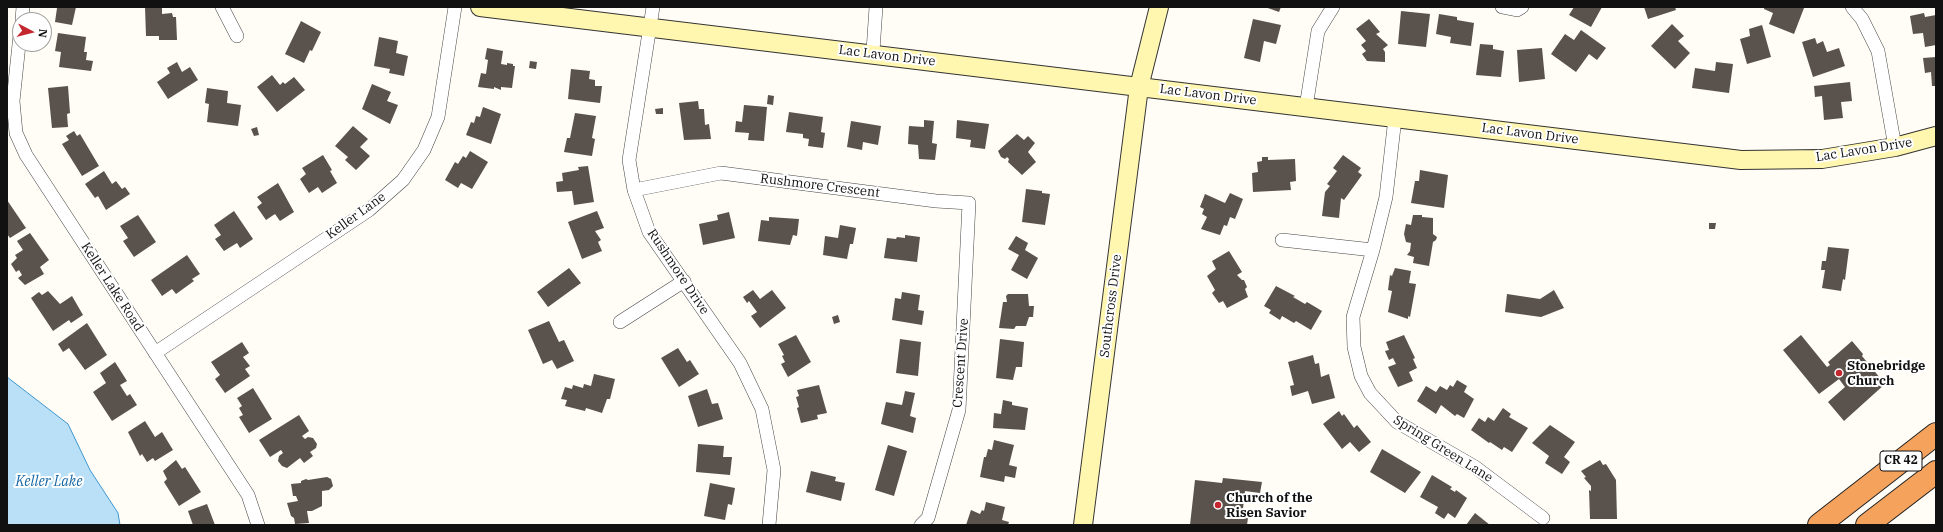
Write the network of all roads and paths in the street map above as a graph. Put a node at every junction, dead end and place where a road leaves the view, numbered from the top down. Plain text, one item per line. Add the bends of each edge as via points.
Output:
1 (222, 7) edge
2 (455, 7) edge
3 (480, 7) edge
4 (653, 7) edge
5 (876, 7) edge
6 (1160, 7) edge
7 (1333, 7) edge
8 (1502, 7) edge
9 (1522, 7) edge
10 (1852, 7) edge
11 (651, 28) junction
12 (237, 36) dead end
13 (18, 52) edge
14 (878, 55) junction
15 (1139, 87) junction
16 (1306, 107) junction
17 (1395, 118) junction
18 (1936, 136) edge
19 (1895, 147) junction
20 (634, 190) junction
21 (1282, 240) dead end
22 (967, 241) joint
23 (1373, 250) junction
24 (684, 280) junction
25 (620, 322) dead end
26 (155, 353) junction
27 (1936, 434) edge
28 (1936, 472) edge
29 (1543, 518) dead end
30 (258, 525) edge
31 (769, 525) edge
32 (921, 525) edge
33 (1083, 525) edge
34 (1818, 525) edge
35 (1867, 525) edge

1 - 12 street
2 - 26 street, Keller Lane via 438,116 424,150 403,180 369,210
3 - 11 street, Lac Lavon Drive
4 - 11 street, Rushmore Drive
5 - 14 street via 873,51
6 - 15 street, Southcross Drive
7 - 16 street via 1318,31
8 - 9 street via 1517,10
10 - 19 street via 1862,19 1878,51
11 - 14 street, Lac Lavon Drive
11 - 20 street, Rushmore Drive via 629,160
13 - 26 street, Keller Lake Road via 13,101 16,133 26,155
14 - 15 street, Lac Lavon Drive
15 - 16 street, Lac Lavon Drive
15 - 33 street, Southcross Drive
16 - 17 street, Lac Lavon Drive
17 - 19 street, Lac Lavon Drive via 1741,160 1822,159
17 - 23 street, Spring Green Lane via 1386,197
18 - 19 street, Lac Lavon Drive
20 - 22 street, Rushmore Crescent via 721,173 969,203
20 - 24 street, Rushmore Drive via 649,232
21 - 23 street
22 - 32 street, Crescent Drive via 959,410 928,518
23 - 29 street, Spring Green Lane via 1353,324 1358,366 1370,393 1397,422 1480,471
24 - 25 street
24 - 31 street, Rushmore Drive via 740,363 762,409 774,470
26 - 30 street, Keller Lake Road via 248,495
27 - 34 highway, CR 42
28 - 35 highway, CR 42

